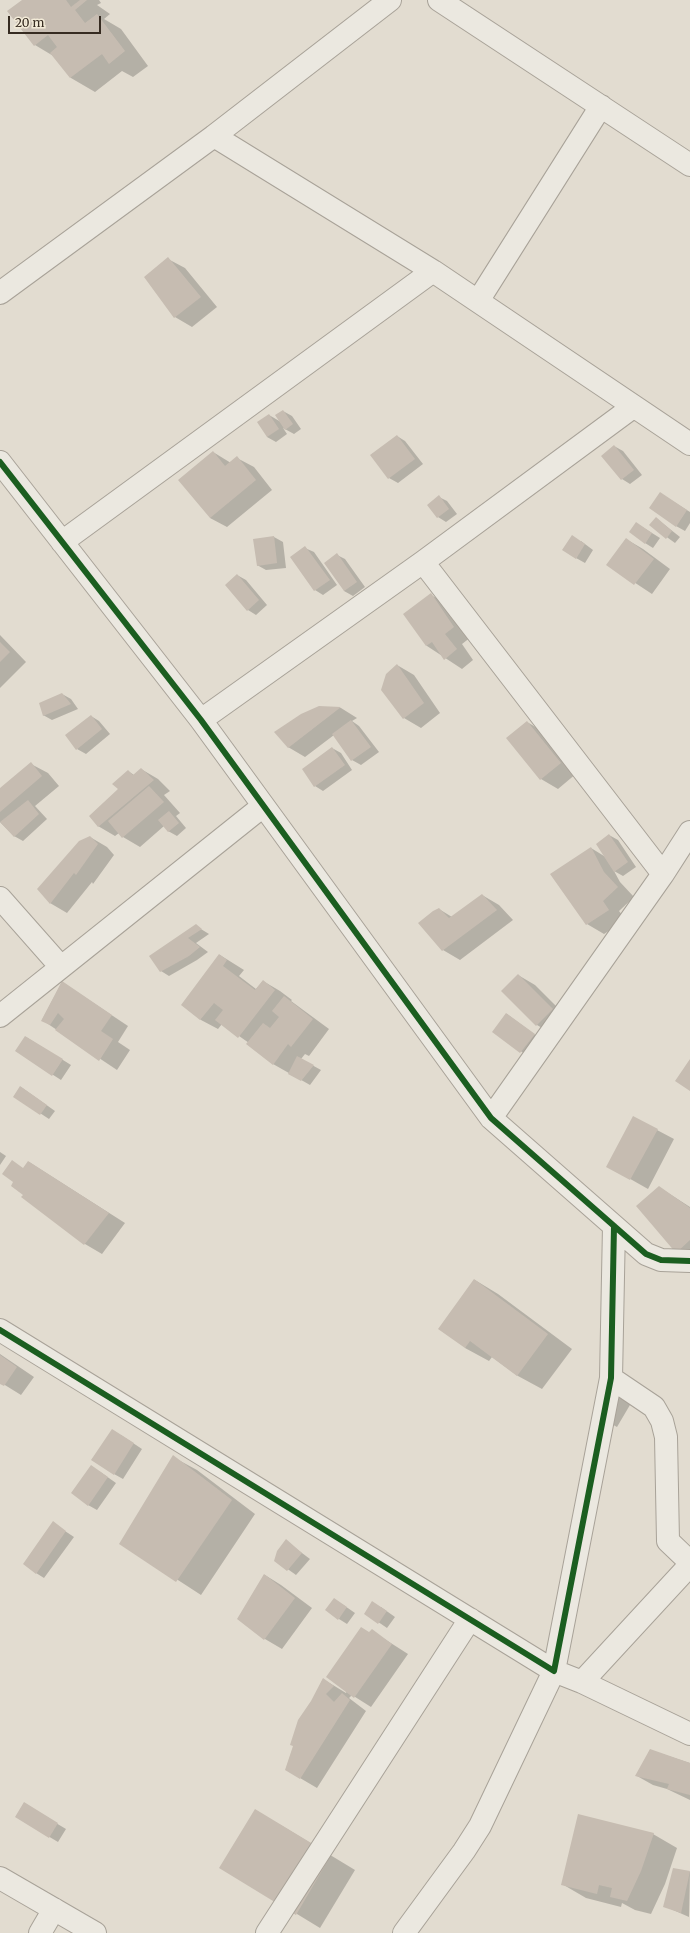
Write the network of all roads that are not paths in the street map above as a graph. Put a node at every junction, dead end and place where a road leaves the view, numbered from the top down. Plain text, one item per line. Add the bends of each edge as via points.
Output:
1 (390, 0) edge
2 (439, 0) edge
3 (601, 106) junction
4 (214, 136) junction
5 (690, 165) edge
6 (433, 271) junction
7 (0, 293) edge
8 (478, 301) junction
9 (632, 407) junction
10 (690, 444) edge
11 (0, 462) edge
12 (62, 542) junction
13 (423, 562) junction
14 (201, 720) junction
15 (263, 806) junction
16 (690, 832) edge
17 (663, 874) junction
18 (0, 898) edge
19 (61, 967) junction
20 (0, 1016) edge
21 (491, 1118) junction
22 (614, 1226) junction
23 (690, 1261) edge
24 (0, 1330) edge
25 (611, 1378) junction
26 (690, 1563) edge
27 (470, 1619) junction
28 (554, 1671) junction
29 (582, 1682) junction
30 (690, 1734) edge
31 (0, 1878) edge
32 (54, 1909) junction
33 (40, 1933) edge
34 (95, 1933) edge
35 (267, 1933) edge
36 (404, 1933) edge

1 - 4 street
2 - 3 street
3 - 5 street
3 - 8 street
4 - 6 street
4 - 7 street
6 - 8 street
6 - 12 street
8 - 9 street
9 - 10 street
9 - 13 street
11 - 12 street
12 - 14 street
13 - 14 street
13 - 17 street
14 - 15 street
15 - 19 street
15 - 21 street
16 - 17 street
17 - 21 street
18 - 19 street
19 - 20 street
21 - 22 street
22 - 23 street via 646,1254 661,1260
22 - 25 street
24 - 27 street
25 - 26 street via 654,1407 662,1421 666,1437 668,1541
25 - 28 street
26 - 29 street
27 - 28 street
27 - 35 street
28 - 29 street
28 - 36 street via 480,1826
29 - 30 street
31 - 32 street
32 - 33 street
32 - 34 street

